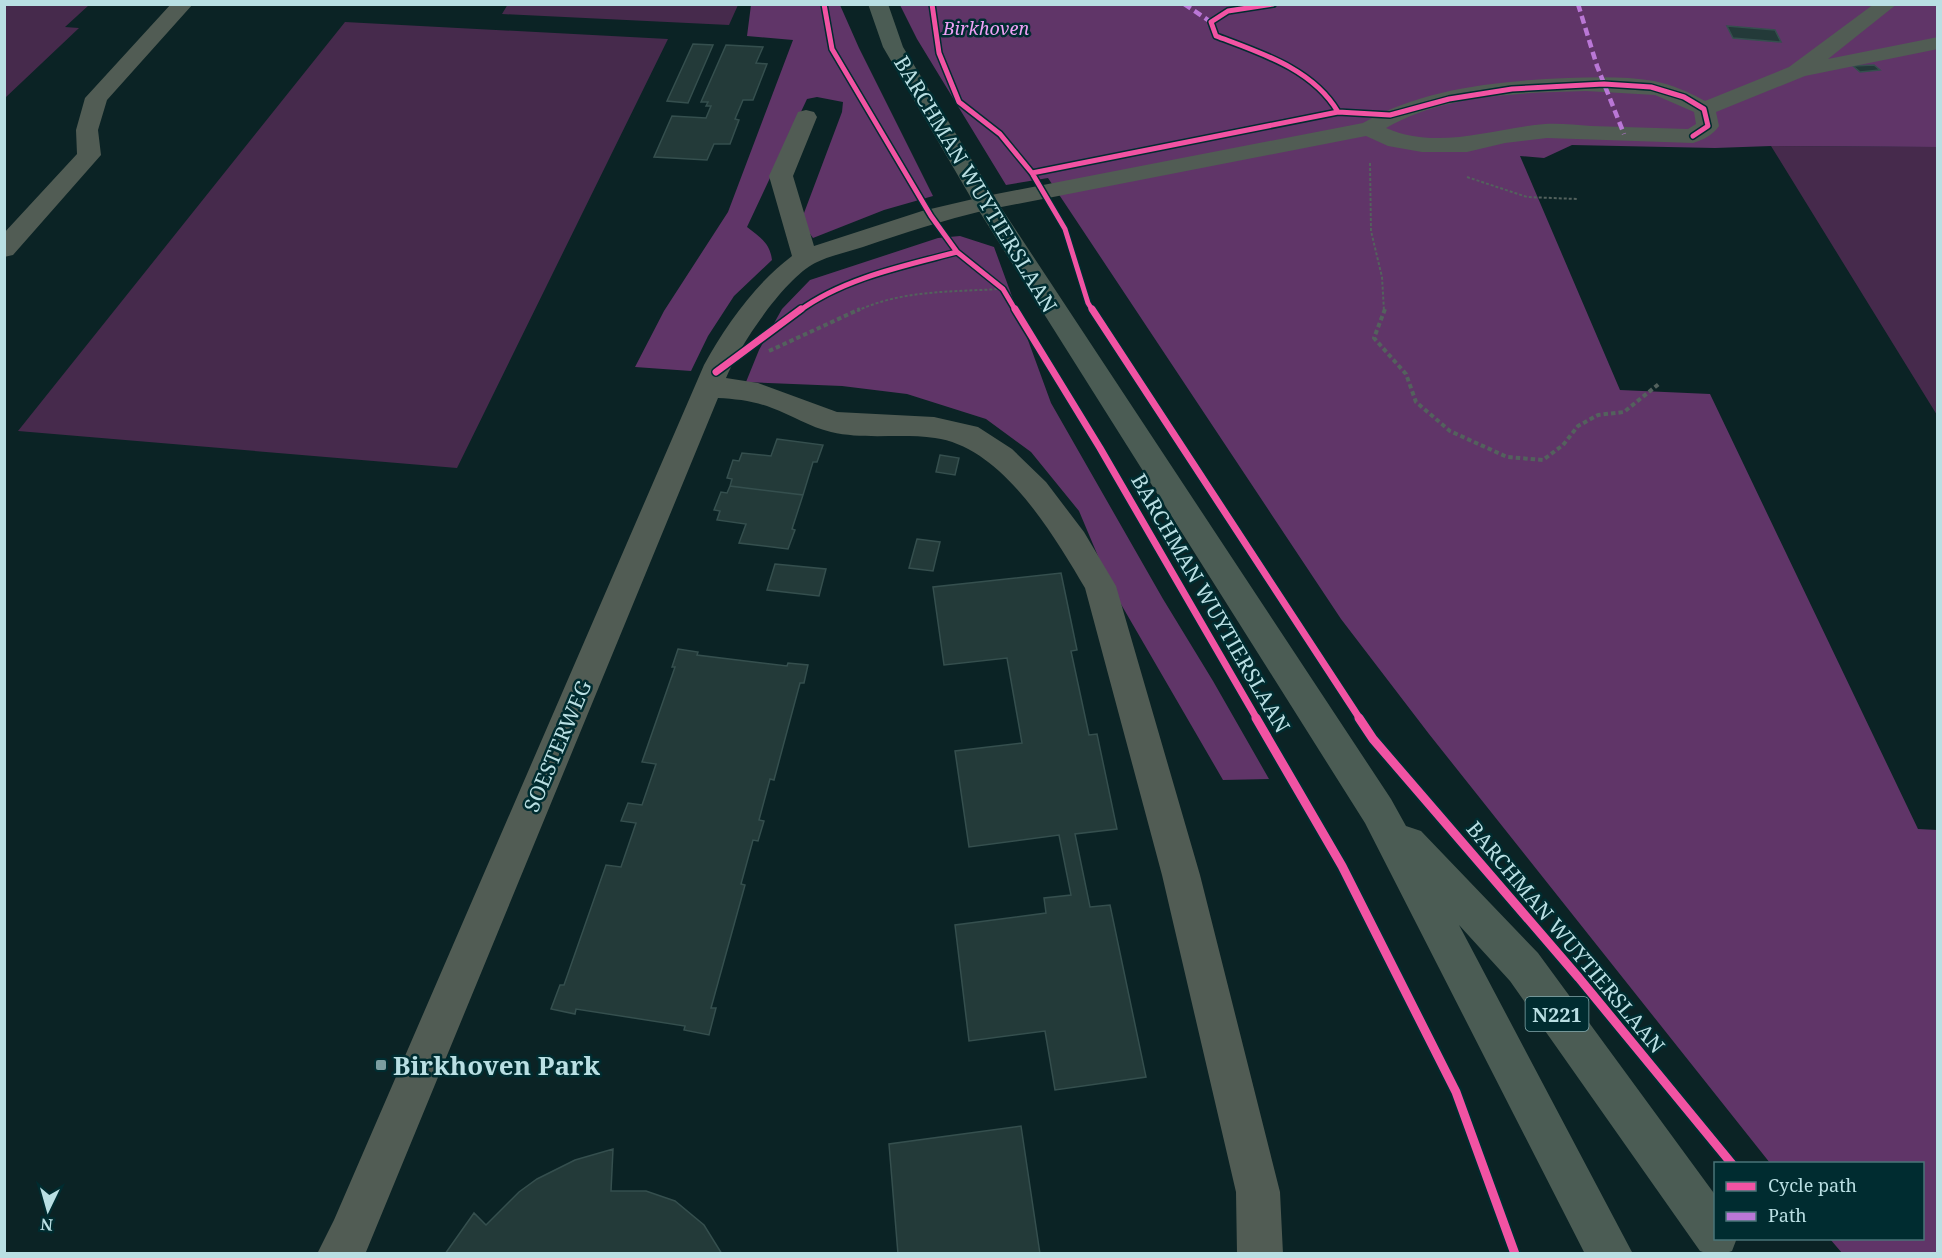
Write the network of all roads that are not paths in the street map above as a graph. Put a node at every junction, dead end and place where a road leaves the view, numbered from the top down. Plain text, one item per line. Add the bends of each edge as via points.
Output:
1 (183, 4) edge
2 (878, 4) edge
3 (1887, 4) edge
4 (1938, 43) edge
5 (1797, 72) junction
6 (1704, 109) junction
7 (806, 117) dead end
8 (1369, 129) junction
9 (986, 203) junction
10 (4, 249) edge
11 (805, 258) junction
12 (713, 380) junction
13 (1378, 811) junction
14 (1714, 1232) edge
15 (1719, 1240) edge
16 (340, 1254) edge
17 (1260, 1254) edge
18 (1610, 1254) edge
19 (1729, 1254) edge

1 - 10 street via 153,23 113,72 96,98 87,130 89,155
2 - 9 main road, BARCHMAN WUYTIERSLAAN / N221 via 893,47
3 - 5 street
4 - 5 street
5 - 6 street
6 - 8 street via 1684,96 1651,87 1604,84 1512,89 1413,107 1390,115
6 - 8 street via 1708,126 1694,136 1547,131 1467,145 1422,145 1396,141
7 - 11 street via 781,176
8 - 9 street, SOESTERWEG
9 - 11 street, SOESTERWEG via 931,216
9 - 13 main road, BARCHMAN WUYTIERSLAAN / N221
11 - 12 street, SOESTERWEG via 779,278 727,348
12 - 16 street, SOESTERWEG
12 - 17 street via 833,422 934,427 968,434 1002,458 1035,490 1074,541 1100,586 1181,875 1258,1192
13 - 14 main road, BARCHMAN WUYTIERSLAAN / N221 via 1524,968
13 - 18 main road, BARCHMAN WUYTIERSLAAN / N221
15 - 19 main road

